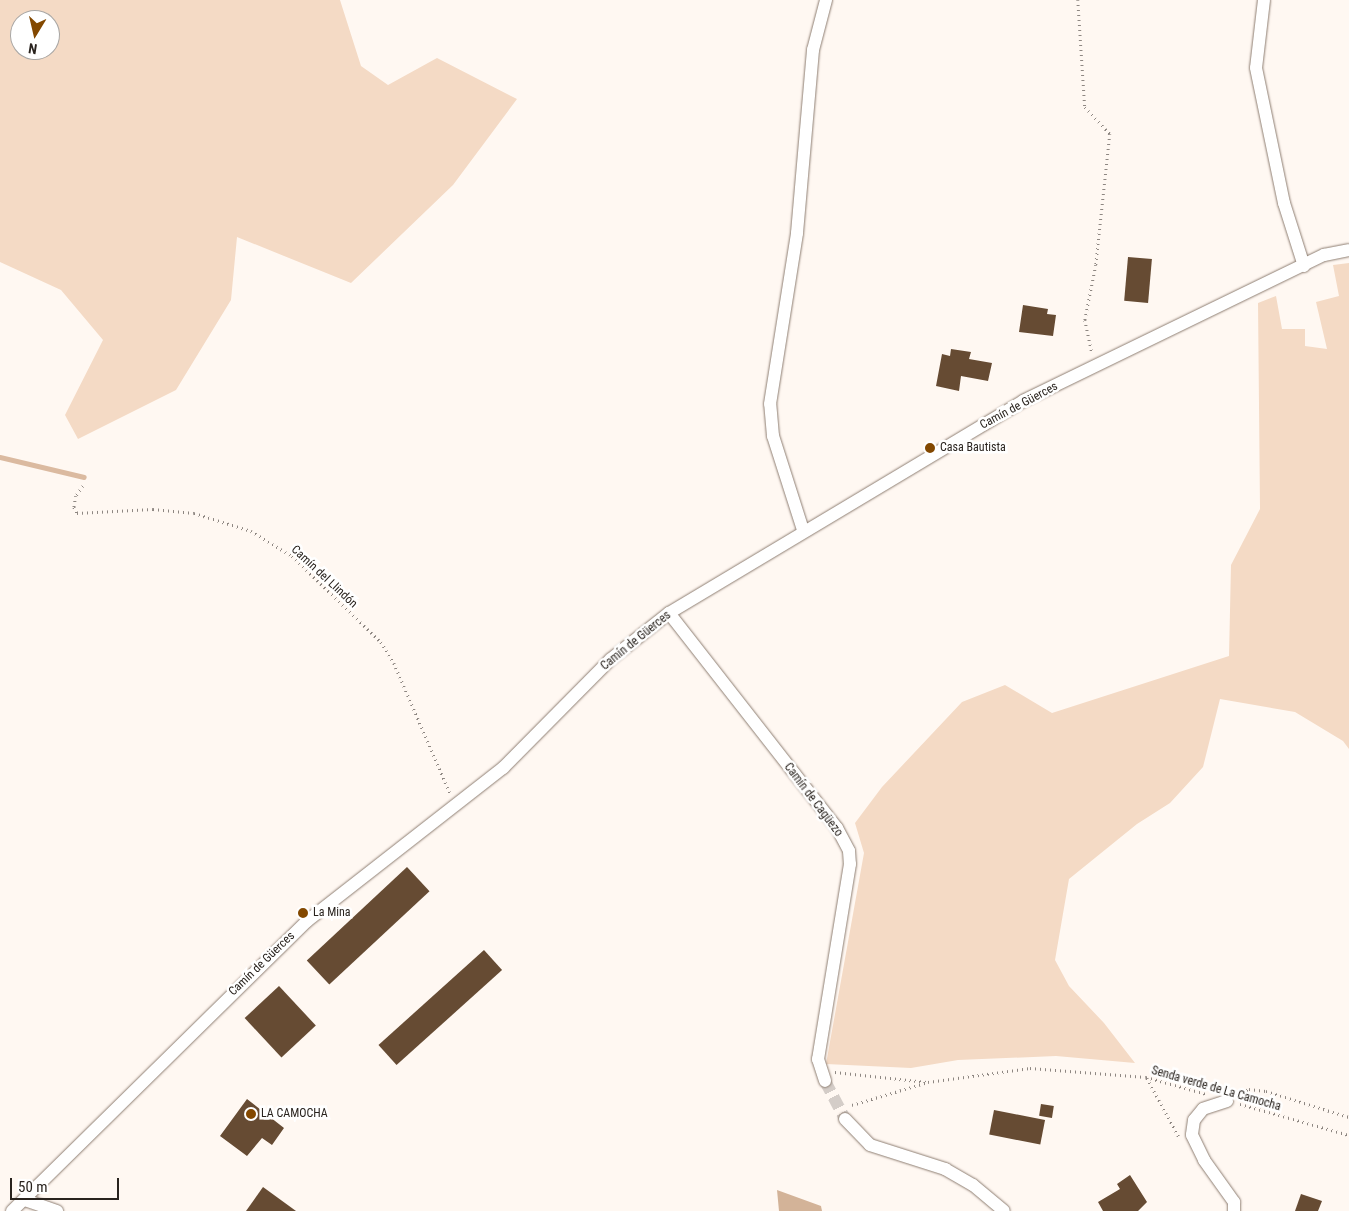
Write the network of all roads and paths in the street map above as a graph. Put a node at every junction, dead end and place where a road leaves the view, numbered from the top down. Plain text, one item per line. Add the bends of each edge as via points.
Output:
1 (826, 0) edge
2 (1078, 0) edge
3 (1264, 0) edge
4 (1349, 250) edge
5 (1304, 266) junction
6 (1095, 367) junction
7 (83, 486) dead end
8 (803, 530) junction
9 (669, 613) junction
10 (455, 804) junction
11 (823, 1076) joint
12 (928, 1082) junction
13 (1228, 1101) junction
14 (852, 1106) dead end
15 (1349, 1117) edge
16 (845, 1119) tunnel mouth
17 (1349, 1135) edge
18 (25, 1200) junction
19 (12, 1211) edge
20 (57, 1211) edge
21 (1004, 1211) edge
22 (1234, 1211) edge

1 - 8 street via 813,50 797,233 770,404 773,436
2 - 6 path via 1085,106 1110,134 1096,265 1084,320
3 - 5 street via 1256,68 1284,203
4 - 5 street, Camín de Güerces via 1324,255
5 - 6 street, Camín de Güerces
6 - 8 street, Camín de Güerces via 1023,402
7 - 10 path, Camín del Llindón via 76,496 74,508 77,513 153,509 194,513 251,531 292,556 381,642 394,664
8 - 9 street, Camín de Güerces
9 - 10 street, Camín de Güerces via 611,659 502,768
9 - 11 street, Camín de Cagüezo via 837,828 849,850 850,864 818,1059
10 - 18 street, Camín de Güerces via 307,921
11 - 12 path, Senda verde de La Camocha
12 - 13 path, Senda verde de La Camocha via 1030,1068 1146,1078
12 - 14 path, Senda verde de La Camocha
13 - 15 path via 1249,1089 1266,1091
13 - 17 path, Senda verde de La Camocha
13 - 22 street via 1203,1109 1194,1120 1192,1136 1204,1160 1234,1202
16 - 21 street via 870,1145 945,1169 973,1184
18 - 19 street, Camín de Güerces
18 - 20 street

